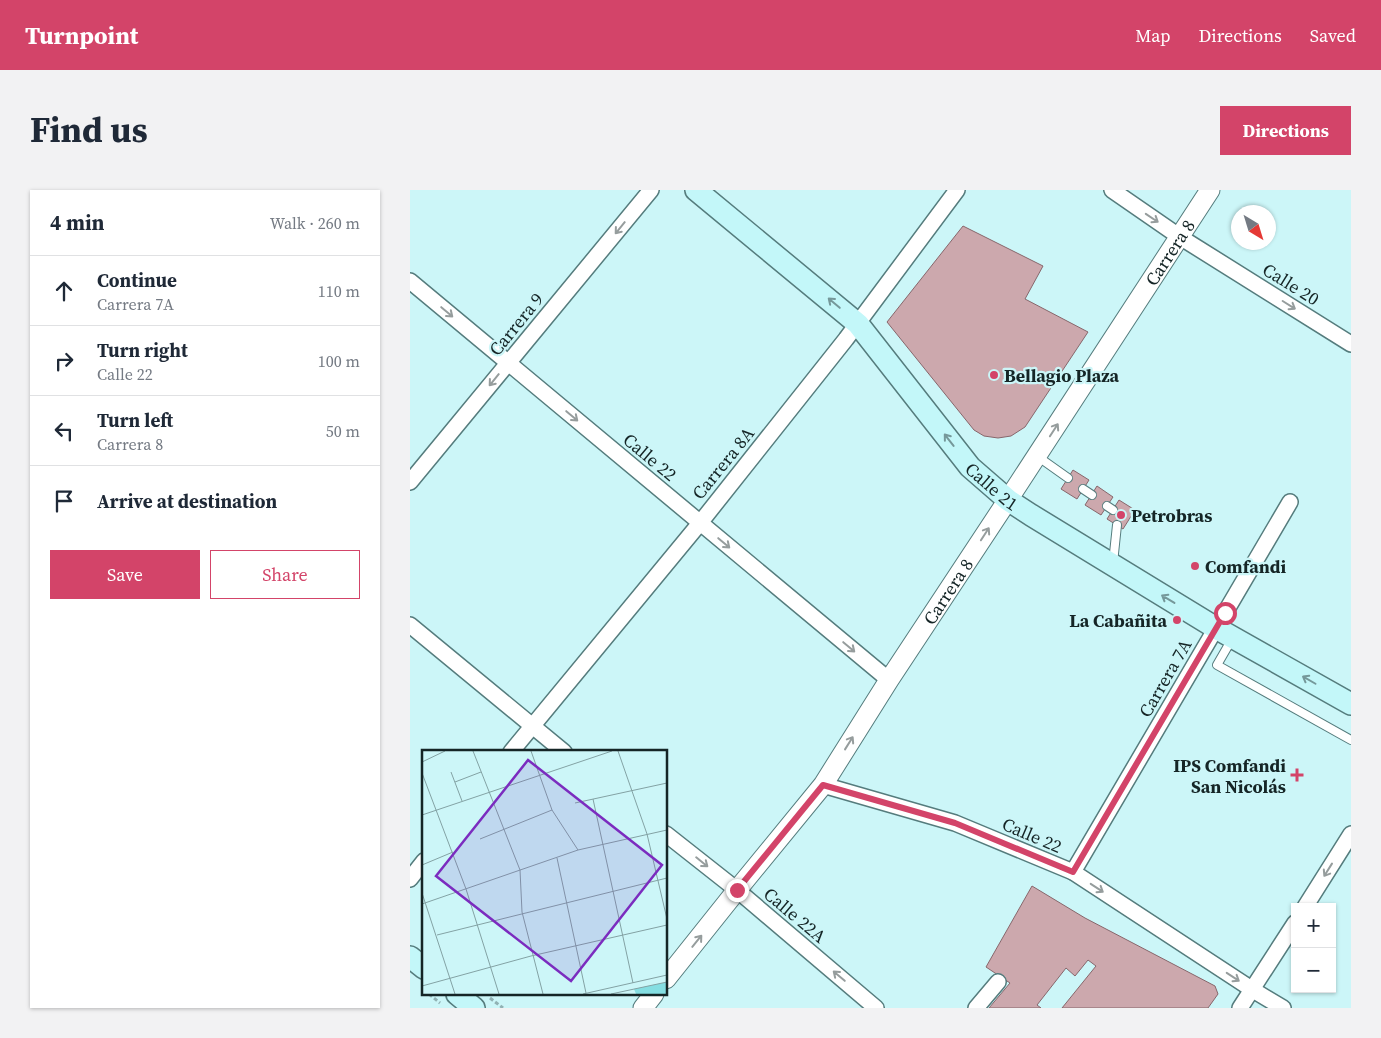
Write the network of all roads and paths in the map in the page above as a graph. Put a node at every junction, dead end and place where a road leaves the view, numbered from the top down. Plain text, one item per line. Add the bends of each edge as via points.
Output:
1 (651, 190) edge
2 (696, 190) edge
3 (957, 190) edge
4 (1112, 190) edge
5 (1210, 190) edge
6 (1180, 237) junction
7 (410, 281) edge
8 (858, 324) junction
9 (1351, 344) edge
10 (508, 363) junction
11 (1037, 456) junction
12 (1068, 478) dead end
13 (410, 482) edge
14 (1083, 489) dead end
15 (1092, 495) dead end
16 (1008, 500) junction
17 (1290, 502) dead end
18 (700, 523) junction
19 (1117, 525) dead end
20 (1113, 565) junction
21 (410, 625) edge
22 (1225, 633) junction
23 (889, 680) junction
24 (1351, 704) edge
25 (531, 726) junction
26 (1351, 740) edge
27 (513, 750) edge
28 (561, 750) edge
29 (823, 785) junction
30 (1351, 834) edge
31 (668, 836) edge
32 (422, 864) edge
33 (1073, 872) junction
34 (410, 879) edge
35 (737, 890) junction
36 (1308, 903) edge
37 (1291, 929) edge
38 (410, 957) edge
39 (422, 966) edge
40 (668, 976) edge
41 (998, 982) dead end
42 (1253, 990) junction
43 (459, 996) edge
44 (488, 996) edge
45 (652, 996) edge
46 (474, 1008) edge
47 (503, 1008) edge
48 (643, 1008) edge
49 (876, 1008) edge
50 (976, 1008) edge
51 (1240, 1008) edge
52 (1283, 1008) edge

1 -> 10 street, Carrera 9
8 -> 2 main road, Calle 21
3 - 8 street, Carrera 8A
4 -> 6 street, Calle 20
5 - 6 street, Carrera 8
6 -> 9 street, Calle 20
11 -> 6 street, Carrera 8
7 -> 10 street, Calle 22
16 -> 8 main road, Calle 21 via 970,467
8 - 18 street, Carrera 8A
10 -> 13 street, Carrera 9
10 -> 18 street, Calle 22
11 - 12 lane
11 - 16 street, Carrera 8
14 - 15 lane
16 - 20 main road, Calle 21
23 -> 16 street, Carrera 8
17 - 22 street, Carrera 7A
18 -> 23 street, Calle 22
18 - 25 street, Carrera 8A
19 - 20 lane
22 -> 20 main road, Calle 21
21 - 25 street
24 -> 22 main road, Calle 21
22 - 26 lane via 1217,665
22 - 33 street, Carrera 7A
29 -> 23 street, Carrera 8
25 - 27 street, Carrera 8A
25 - 28 street
29 - 33 street, Calle 22 via 955,823
29 - 35 street, Carrera 8
30 -> 36 street
31 -> 35 street, Calle 22A
32 - 34 street
33 -> 42 street, Calle 22
40 -> 35 street, Carrera 8
49 -> 35 street, Calle 22A
37 - 42 street
38 - 39 main road
41 - 50 street
42 - 51 street
42 - 52 street, Calle 22
43 - 46 main road
44 - 47 path
45 - 48 street

